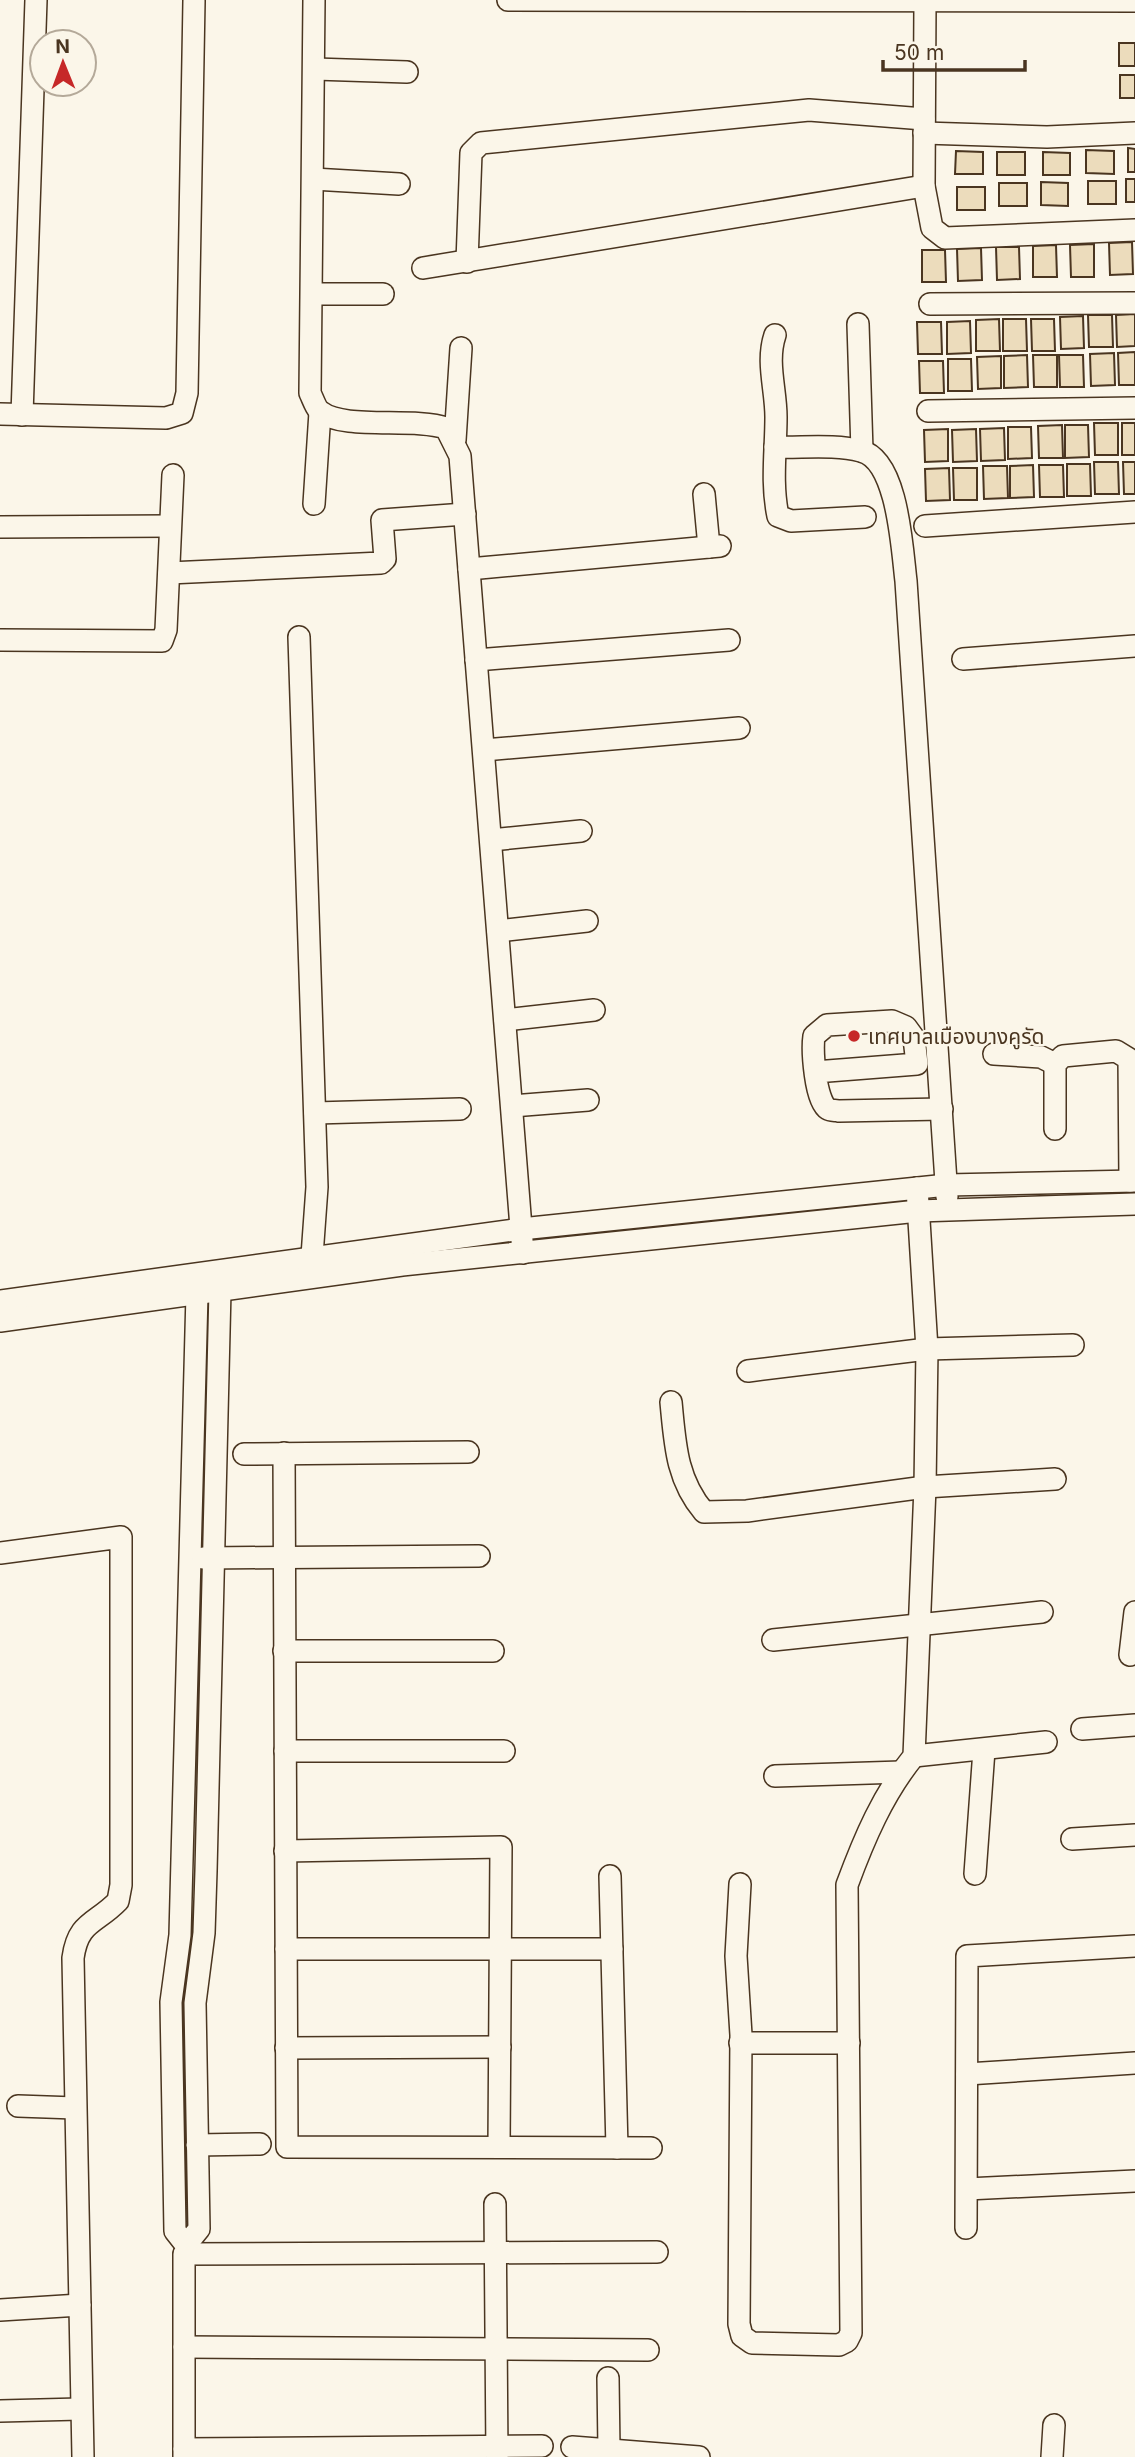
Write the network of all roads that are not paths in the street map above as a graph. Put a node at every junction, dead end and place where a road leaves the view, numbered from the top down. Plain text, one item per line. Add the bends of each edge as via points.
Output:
1 (36, 0) edge
2 (314, 0) edge
3 (508, 0) edge
4 (1135, 1) edge
5 (194, 2) edge
6 (925, 2) junction
7 (315, 69) junction
8 (407, 72) dead end
9 (924, 126) junction
10 (1135, 133) edge
11 (313, 179) junction
12 (399, 184) dead end
13 (923, 186) junction
14 (1135, 229) edge
15 (467, 262) junction
16 (423, 268) dead end
17 (312, 294) junction
18 (383, 294) dead end
19 (1135, 303) edge
20 (930, 304) dead end
21 (858, 324) dead end
22 (775, 335) dead end
23 (461, 348) dead end
24 (1135, 408) edge
25 (928, 411) dead end
26 (320, 412) junction
27 (0, 414) edge
28 (22, 415) junction
29 (455, 440) junction
30 (775, 447) junction
31 (862, 451) junction
32 (173, 475) dead end
33 (704, 494) dead end
34 (314, 504) dead end
35 (1135, 512) edge
36 (465, 514) junction
37 (865, 517) dead end
38 (170, 526) junction
39 (925, 526) dead end
40 (0, 527) edge
41 (469, 569) junction
42 (169, 573) junction
43 (299, 637) dead end
44 (0, 640) edge
45 (729, 640) dead end
46 (1135, 646) edge
47 (963, 659) dead end
48 (476, 660) junction
49 (739, 727) dead end
50 (484, 750) junction
51 (581, 831) dead end
52 (491, 840) junction
53 (587, 921) dead end
54 (498, 930) junction
55 (594, 1010) dead end
56 (505, 1020) junction
57 (995, 1054) dead end
58 (939, 1060) junction
59 (917, 1064) junction
60 (1055, 1064) junction
61 (815, 1072) junction
62 (588, 1100) dead end
63 (512, 1106) junction
64 (460, 1109) dead end
65 (942, 1109) junction
66 (315, 1113) junction
67 (1055, 1129) dead end
68 (1133, 1181) edge
69 (947, 1185) junction
70 (917, 1188) junction
71 (1135, 1204) edge
72 (948, 1210) junction
73 (918, 1211) junction
74 (521, 1229) junction
75 (523, 1253) junction
76 (312, 1256) junction
77 (220, 1290) junction
78 (197, 1294) junction
79 (0, 1301) edge
80 (0, 1321) edge
81 (1073, 1345) dead end
82 (927, 1349) junction
83 (748, 1371) dead end
84 (671, 1402) dead end
85 (468, 1452) dead end
86 (284, 1453) junction
87 (244, 1454) dead end
88 (1055, 1479) dead end
89 (925, 1487) junction
90 (0, 1553) edge
91 (284, 1556) junction
92 (479, 1556) dead end
93 (191, 1558) junction
94 (216, 1558) junction
95 (1042, 1612) dead end
96 (1135, 1612) edge
97 (919, 1627) junction
98 (773, 1640) dead end
99 (284, 1651) junction
100 (493, 1651) dead end
101 (1130, 1655) dead end
102 (1135, 1725) edge
103 (1082, 1729) dead end
104 (1045, 1742) dead end
105 (984, 1750) junction
106 (285, 1751) junction
107 (504, 1751) dead end
108 (907, 1764) junction
109 (775, 1776) dead end
110 (181, 1824) junction
111 (208, 1824) junction
112 (1135, 1835) edge
113 (1073, 1839) dead end
114 (285, 1851) junction
115 (180, 1870) junction
116 (206, 1871) junction
117 (975, 1874) dead end
118 (610, 1876) dead end
119 (740, 1884) dead end
120 (1135, 1946) edge
121 (286, 1949) junction
122 (500, 1949) junction
123 (612, 1949) junction
124 (740, 2043) junction
125 (849, 2043) junction
126 (500, 2047) junction
127 (286, 2048) junction
128 (1135, 2063) edge
129 (967, 2074) junction
130 (18, 2106) dead end
131 (75, 2108) junction
132 (260, 2144) dead end
133 (197, 2145) junction
134 (499, 2147) junction
135 (617, 2148) junction
136 (651, 2148) dead end
137 (1135, 2181) edge
138 (967, 2189) junction
139 (495, 2204) dead end
140 (966, 2228) dead end
141 (185, 2249) junction
142 (657, 2252) dead end
143 (496, 2253) junction
144 (80, 2305) junction
145 (0, 2310) edge
146 (184, 2347) junction
147 (496, 2349) junction
148 (648, 2350) dead end
149 (608, 2378) dead end
150 (80, 2409) junction
151 (0, 2411) edge
152 (1054, 2425) dead end
153 (542, 2446) dead end
154 (572, 2447) dead end
155 (608, 2450) junction
156 (497, 2452) edge
157 (184, 2453) edge
158 (83, 2457) edge
159 (699, 2457) edge
160 (1052, 2457) edge

1 - 28 street
2 - 7 street
3 - 6 street
4 - 6 street
5 - 28 street via 183,413 166,418
6 - 9 street
7 - 8 street
7 - 11 street
9 - 10 street via 1047,137
9 - 13 street
9 - 15 street via 809,110 481,143 471,153
11 - 12 street
11 - 17 street
13 - 14 street via 932,228 946,238
13 - 15 street
15 - 16 street
17 - 18 street
17 - 26 street via 310,393
19 - 20 street
21 - 31 street
22 - 30 street via 769,350
23 - 29 street
24 - 25 street
26 - 29 street via 340,420 428,422 446,428
26 - 34 street
27 - 28 street
29 - 36 street
30 - 31 street
30 - 37 street via 778,516 791,521
31 - 58 street via 879,460 896,504
32 - 38 street
33 - 41 street via 714,547
35 - 39 street
36 - 41 street
36 - 42 street via 382,520 385,559 380,563
38 - 40 street
38 - 42 street
41 - 48 street
42 - 44 street via 162,641
43 - 66 street
45 - 48 street
46 - 47 street
48 - 50 street
49 - 50 street
50 - 52 street
51 - 52 street
52 - 54 street
53 - 54 street
54 - 56 street
55 - 56 street
56 - 63 street
57 - 60 street via 1041,1057
58 - 59 street
58 - 65 street
59 - 61 street
59 - 61 street via 914,1038 906,1027 892,1021 827,1025 814,1036
60 - 67 street
60 - 68 street via 1063,1056 1116,1051 1129,1059
61 - 65 street via 828,1109
62 - 63 street
63 - 74 street
64 - 66 street
65 - 69 street
66 - 76 street via 317,1187
68 - 69 street
69 - 70 street
69 - 72 street
70 - 73 street
70 - 74 street
71 - 72 street
72 - 73 street
73 - 75 street
73 - 82 street
74 - 75 street
74 - 76 street
75 - 77 street
76 - 79 street
77 - 78 street
77 - 94 street
78 - 80 street
78 - 93 street
81 - 82 street
82 - 83 street
82 - 89 street
84 - 89 street via 678,1465 689,1494 704,1512 747,1511
85 - 86 street
86 - 87 street
86 - 91 street
88 - 89 street
89 - 97 street
90 - 131 street via 121,1537 121,1885 118,1901 88,1923 76,1939
91 - 92 street
91 - 94 street
91 - 99 street
93 - 94 street
93 - 110 street
94 - 111 street
95 - 97 street
96 - 101 street
97 - 98 street
97 - 108 street
99 - 100 street
99 - 106 street
102 - 103 street
104 - 105 street
105 - 108 street
105 - 117 street
106 - 107 street
106 - 114 street
108 - 109 street
108 - 125 street via 870,1828 847,1885
110 - 111 street
110 - 115 street
111 - 116 street
112 - 113 street
114 - 121 street
114 - 122 street via 501,1847
115 - 116 street
115 - 141 street via 180,1935 171,2015 175,2231
116 - 133 street via 195,2003
118 - 123 street
119 - 124 street via 736,1956
120 - 129 street via 967,1956
121 - 122 street
121 - 127 street
122 - 123 street
122 - 126 street
123 - 135 street
124 - 125 street
124 - 125 street via 742,2336 752,2343 839,2345 851,2333
126 - 127 street
126 - 134 street
127 - 134 street via 286,2147
128 - 129 street
129 - 138 street
130 - 131 street
131 - 144 street
132 - 133 street
133 - 141 street via 199,2229
134 - 135 street
135 - 136 street
137 - 138 street
138 - 140 street
139 - 143 street
141 - 143 street
141 - 146 street
142 - 143 street
143 - 147 street
144 - 145 street
144 - 150 street
146 - 147 street
146 - 157 street
147 - 148 street
147 - 156 street
149 - 155 street
150 - 151 street
150 - 158 street
152 - 160 street
153 - 156 street
154 - 155 street
155 - 159 street
156 - 157 street

